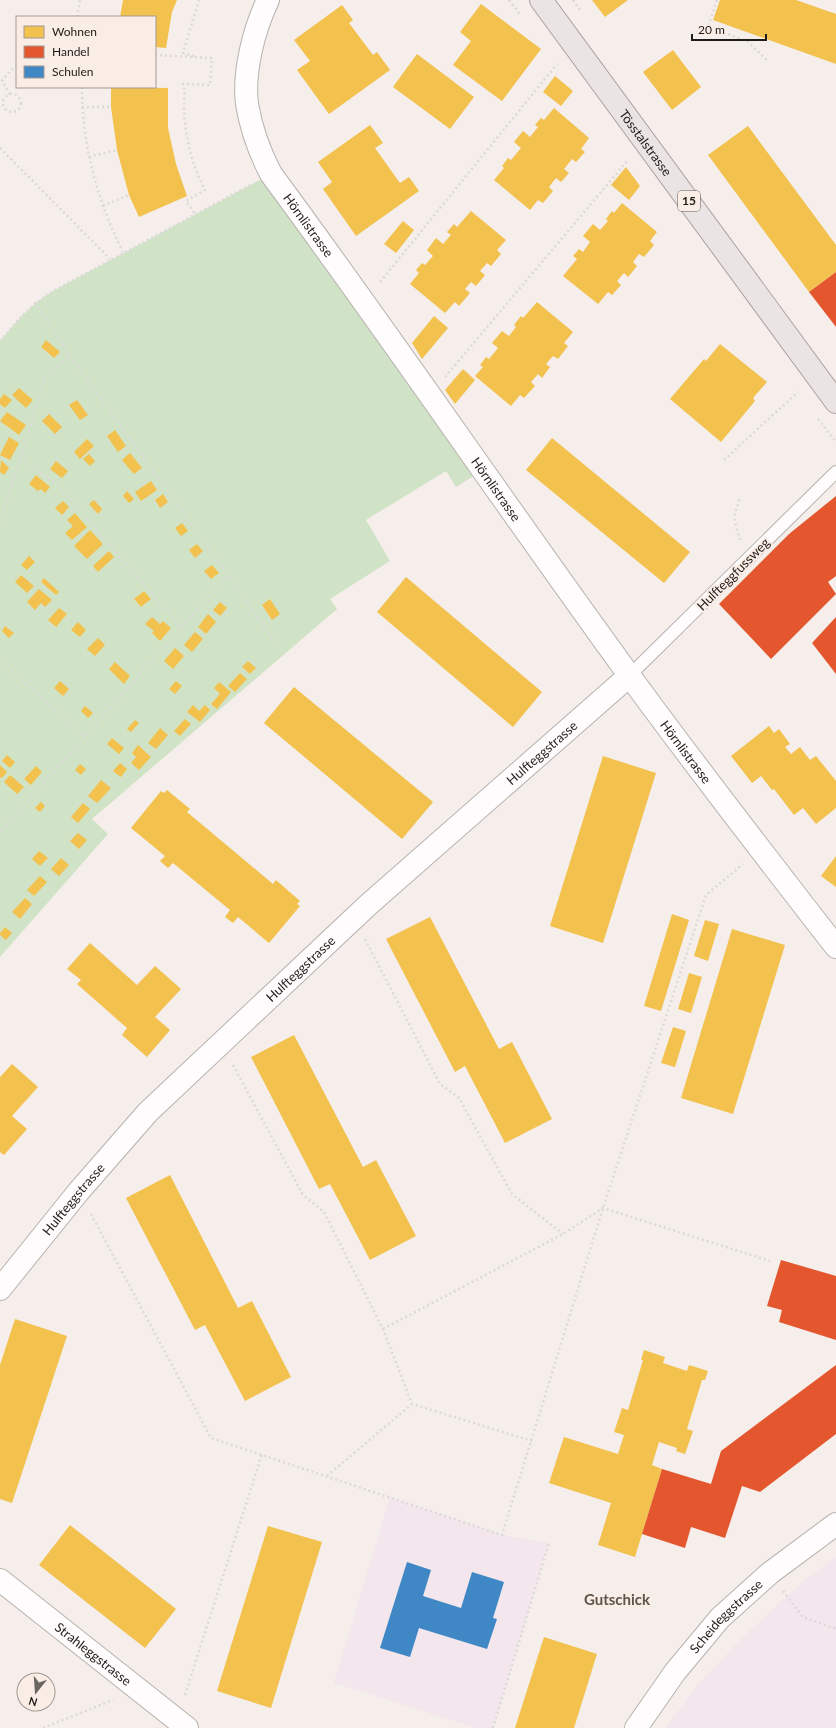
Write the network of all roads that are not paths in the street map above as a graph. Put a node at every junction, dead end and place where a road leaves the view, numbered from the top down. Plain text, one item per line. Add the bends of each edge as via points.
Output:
1 (268, 0) edge
2 (541, 0) edge
3 (836, 402) edge
4 (836, 472) edge
5 (629, 676) junction
6 (836, 947) edge
7 (0, 1290) edge
8 (836, 1524) edge
9 (0, 1580) edge
10 (182, 1724) edge
11 (636, 1728) edge

1 - 5 street, Hörnlistrasse via 251,51 247,74 247,104 260,152 270,174 364,301
2 - 3 main road, Tösstalstrasse / 15
4 - 5 lane, Hulfteggfussweg
5 - 6 street, Hörnlistrasse
5 - 7 street, Hulfteggstrasse via 354,917 148,1112 79,1191
8 - 11 street, Scheideggstrasse via 770,1573 720,1618 675,1672
9 - 10 street, Strahleggstrasse

